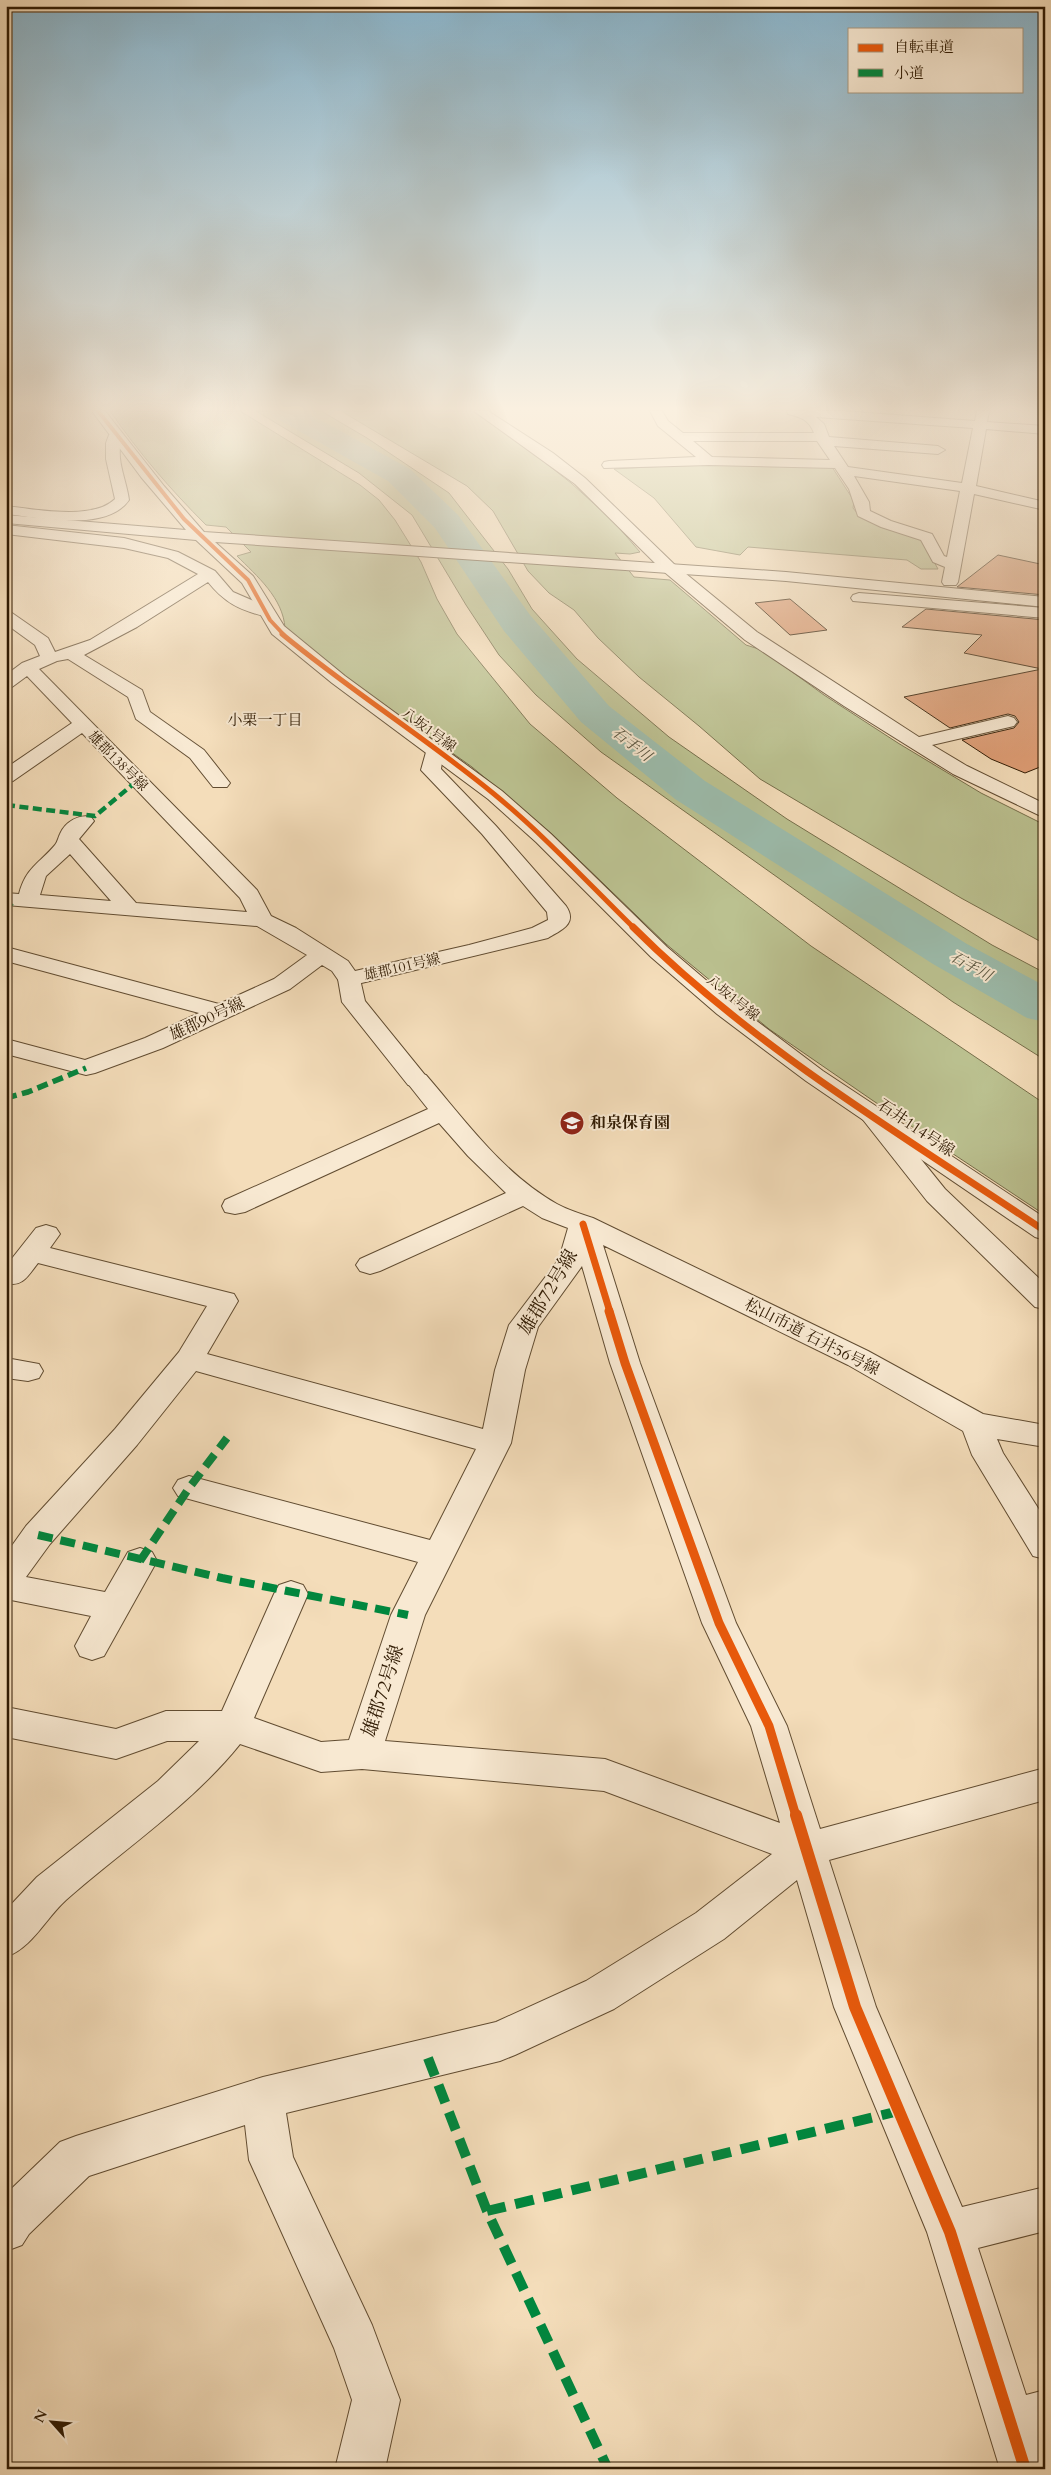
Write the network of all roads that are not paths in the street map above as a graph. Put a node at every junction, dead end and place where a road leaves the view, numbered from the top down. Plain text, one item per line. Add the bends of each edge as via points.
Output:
1 (88, 526) edge
2 (135, 526) edge
3 (185, 526) edge
4 (628, 526) edge
5 (894, 526) edge
6 (961, 526) edge
7 (6, 529) edge
8 (127, 530) junction
9 (199, 536) junction
10 (954, 566) junction
11 (668, 567) junction
12 (209, 574) junction
13 (949, 591) junction
14 (859, 598) dead end
15 (1045, 602) edge
16 (264, 611) junction
17 (1045, 613) edge
18 (6, 616) edge
19 (73, 654) junction
20 (50, 658) junction
21 (28, 667) junction
22 (6, 683) edge
23 (1008, 722) dead end
24 (82, 725) junction
25 (916, 743) junction
26 (435, 749) junction
27 (6, 777) edge
28 (983, 782) junction
29 (220, 783) dead end
30 (1045, 802) edge
31 (1045, 812) edge
32 (84, 821) dead end
33 (69, 840) junction
34 (118, 861) dead end
35 (92, 868) junction
36 (6, 899) edge
37 (28, 901) junction
38 (130, 910) junction
39 (262, 920) junction
40 (6, 954) edge
41 (321, 956) junction
42 (349, 979) junction
43 (221, 1012) junction
44 (6, 1046) edge
45 (774, 1046) joint
46 (444, 1112) junction
47 (873, 1116) junction
48 (525, 1195) junction
49 (235, 1206) dead end
50 (583, 1224) junction
51 (1045, 1231) edge
52 (370, 1264) dead end
53 (13, 1276) dead end
54 (1045, 1300) edge
55 (189, 1359) junction
56 (976, 1424) junction
57 (1045, 1436) edge
58 (495, 1443) junction
59 (189, 1488) dead end
60 (1045, 1547) edge
61 (437, 1554) junction
62 (140, 1561) dead end
63 (6, 1579) edge
64 (6, 1586) edge
65 (291, 1594) dead end
66 (114, 1607) junction
67 (92, 1646) dead end
68 (6, 1722) edge
69 (233, 1726) junction
70 (362, 1754) junction
71 (1045, 1784) edge
72 (806, 1850) junction
73 (6, 1939) edge
74 (263, 2098) junction
75 (1045, 2209) edge
76 (6, 2229) edge
77 (950, 2232) junction
78 (1027, 2419) edge
79 (360, 2469) edge
80 (1024, 2469) edge

1 - 8 street
2 - 8 street
3 - 9 street, 八坂1号線
4 - 11 street
5 - 10 street via 927,537 938,559
6 - 10 street
7 - 12 street via 153,548
8 - 9 street
9 - 11 street
9 - 16 street, 八坂1号線 via 252,585
10 - 13 street
11 - 13 street
11 - 25 street via 751,636
12 - 16 street via 227,595
12 - 19 street via 168,603
13 - 15 street
14 - 17 street
16 - 26 street, 八坂1号線 via 278,630 358,695
18 - 20 street via 42,642
19 - 20 street
19 - 29 street via 136,694 142,715 197,754
20 - 21 street
21 - 22 street
21 - 24 street, 雄郡138号線
23 - 25 street
24 - 27 street
24 - 39 street, 雄郡138号線 via 249,895
25 - 28 street
26 - 42 street, 雄郡101号線 via 431,770 489,830 558,911 559,924 540,933 489,947
26 - 45 street, 八坂1号線 via 495,795 558,850 625,920 684,975
28 - 30 street via 1004,784
28 - 31 street
32 - 33 street via 70,834
33 - 35 street
33 - 37 street via 36,875
34 - 35 street
35 - 38 street
36 - 37 street, 雄郡101号線
37 - 38 street, 雄郡101号線
38 - 39 street, 雄郡101号線
39 - 41 street, 雄郡101号線
40 - 43 street
41 - 42 street, 雄郡101号線 via 340,966
41 - 43 street, 雄郡90号線 via 282,984
42 - 46 street, 松山市道 石井56号線 via 354,1002
43 - 44 street, 雄郡90号線 via 154,1043 86,1068
45 - 47 street, 石井114号線
46 - 48 street, 松山市道 石井56号線 via 494,1167
46 - 49 street
47 - 51 street, 石井114号線
47 - 54 street via 936,1195
48 - 50 street, 松山市道 石井56号線 via 549,1211
48 - 52 street
50 - 56 street, 松山市道 石井56号線 via 858,1358
50 - 58 street, 雄郡72号線 via 572,1260 524,1325 510,1370
50 - 72 street via 624,1364 692,1542 719,1623 769,1726
53 - 55 street via 39,1243 224,1302
55 - 58 street
55 - 63 street via 126,1437 38,1535
56 - 57 street, 松山市道 石井56号線
56 - 60 street via 988,1455
58 - 61 street, 雄郡72号線
59 - 61 street
61 - 70 street, 雄郡72号線 via 408,1615
62 - 66 street
64 - 66 street
65 - 69 street
66 - 67 street
68 - 69 street, 雄郡72号線 via 116,1744 166,1726
69 - 70 street, 雄郡72号線 via 321,1757
69 - 73 street via 207,1758 178,1785 51,1889
70 - 72 street via 605,1775
71 - 72 street
72 - 74 street via 710,1926 592,1999 500,2041
72 - 77 street via 855,2008
74 - 76 street via 76,2158 13,2218
74 - 79 street via 270,2160 355,2342 376,2400
75 - 77 street
77 - 78 street
78 - 80 street

